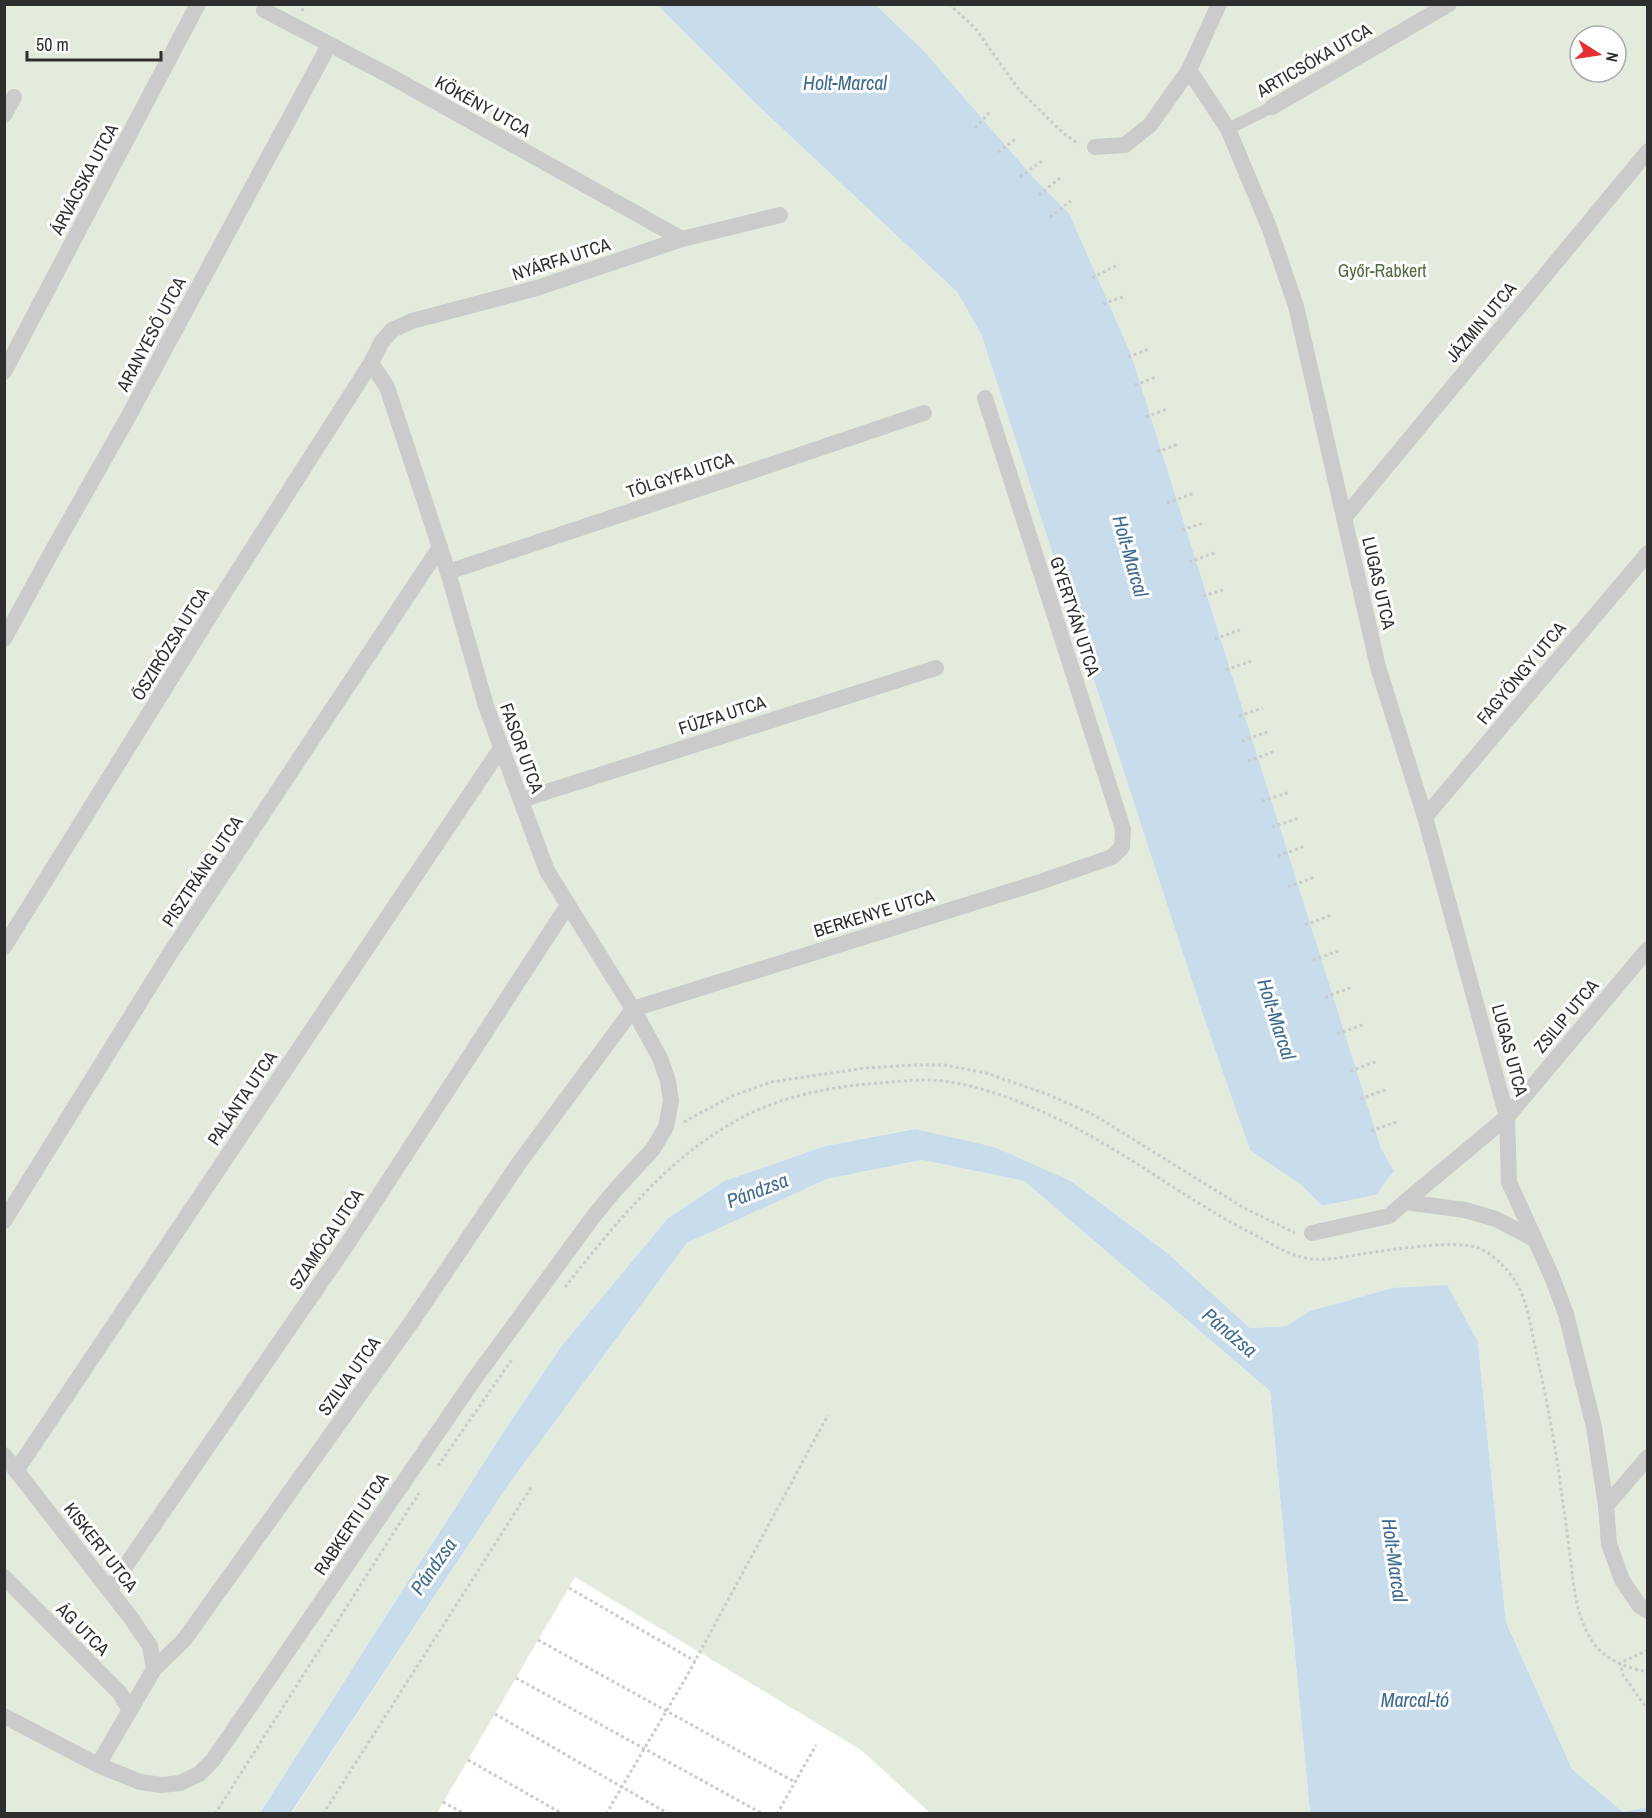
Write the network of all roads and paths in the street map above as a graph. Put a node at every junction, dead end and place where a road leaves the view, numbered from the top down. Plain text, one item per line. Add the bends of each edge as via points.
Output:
1 (198, 4) edge
2 (949, 4) edge
3 (1219, 4) edge
4 (1449, 4) edge
5 (264, 10) dead end
6 (329, 45) junction
7 (1189, 70) junction
8 (14, 97) dead end
9 (1272, 107) joint
10 (990, 112) dead end
11 (4, 115) edge
12 (975, 128) dead end
13 (1228, 129) junction
14 (1017, 138) dead end
15 (1095, 147) joint
16 (1647, 151) edge
17 (998, 152) dead end
18 (1043, 160) dead end
19 (1020, 177) dead end
20 (1060, 178) dead end
21 (1039, 195) dead end
22 (1071, 201) dead end
23 (780, 215) dead end
24 (1050, 217) dead end
25 (682, 240) junction
26 (1119, 264) dead end
27 (1092, 278) dead end
28 (1125, 296) dead end
29 (1103, 304) dead end
30 (1149, 349) dead end
31 (1128, 357) dead end
32 (371, 363) junction
33 (4, 372) edge
34 (1156, 377) dead end
35 (1135, 385) dead end
36 (985, 398) dead end
37 (1167, 409) dead end
38 (924, 412) dead end
39 (1146, 417) dead end
40 (1178, 444) dead end
41 (1156, 452) dead end
42 (1195, 494) dead end
43 (1167, 503) dead end
44 (1344, 518) junction
45 (1203, 523) dead end
46 (1182, 530) dead end
47 (440, 547) junction
48 (1217, 552) dead end
49 (1647, 554) edge
50 (1189, 562) dead end
51 (448, 572) junction
52 (1224, 590) dead end
53 (1203, 596) dead end
54 (1240, 630) dead end
55 (4, 639) edge
56 (1215, 639) dead end
57 (1251, 661) dead end
58 (936, 668) dead end
59 (1226, 670) dead end
60 (1263, 708) dead end
61 (1239, 716) dead end
62 (1270, 731) dead end
63 (1242, 741) dead end
64 (501, 748) junction
65 (1276, 751) dead end
66 (1248, 761) dead end
67 (1290, 792) dead end
68 (521, 800) junction
69 (1262, 801) dead end
70 (1425, 817) junction
71 (1299, 818) dead end
72 (1272, 827) dead end
73 (1305, 846) dead end
74 (1122, 847) joint
75 (1278, 856) dead end
76 (1315, 877) dead end
77 (1288, 887) dead end
78 (568, 904) junction
79 (1332, 915) dead end
80 (1305, 925) dead end
81 (4, 947) edge
82 (1647, 949) edge
83 (1341, 950) dead end
84 (1314, 960) dead end
85 (1353, 987) dead end
86 (1325, 997) dead end
87 (633, 1009) junction
88 (1365, 1024) dead end
89 (1337, 1034) dead end
90 (1378, 1061) dead end
91 (1350, 1071) dead end
92 (1388, 1089) dead end
93 (1360, 1099) dead end
94 (1507, 1117) junction
95 (1399, 1121) dead end
96 (666, 1127) junction
97 (1371, 1131) dead end
98 (1405, 1202) junction
99 (4, 1221) edge
100 (1311, 1233) joint
101 (1534, 1239) junction
102 (560, 1293) dead end
103 (514, 1357) dead end
104 (828, 1415) dead end
105 (4, 1455) edge
106 (1647, 1457) edge
107 (16, 1471) junction
108 (432, 1474) dead end
109 (532, 1486) dead end
110 (421, 1491) dead end
111 (1606, 1506) junction
112 (4, 1577) edge
113 (569, 1588) dead end
114 (109, 1590) junction
115 (1647, 1611) edge
116 (538, 1640) dead end
117 (1647, 1650) edge
118 (695, 1661) junction
119 (1620, 1663) junction
120 (154, 1669) junction
121 (1647, 1672) edge
122 (516, 1678) dead end
123 (130, 1710) junction
124 (1647, 1710) edge
125 (666, 1711) junction
126 (495, 1714) dead end
127 (4, 1716) edge
128 (816, 1745) dead end
129 (644, 1749) junction
130 (468, 1760) dead end
131 (98, 1765) junction
132 (795, 1782) junction
133 (622, 1786) junction
134 (443, 1802) dead end
135 (215, 1814) edge
136 (323, 1814) edge
137 (465, 1814) edge
138 (562, 1814) edge
139 (606, 1814) edge
140 (669, 1814) edge
141 (763, 1814) edge
142 (777, 1814) edge

1 - 33 street, ÁRVÁCSKA UTCA
2 - 15 path via 975,28 1020,91 1063,133 1081,145
3 - 7 street
4 - 9 street, ARTICSÓKA UTCA
5 - 6 street, KÖKÉNY UTCA
6 - 25 street, KÖKÉNY UTCA
6 - 55 street, ARANYESŐ UTCA
7 - 13 street, LUGAS UTCA
7 - 15 street via 1150,125 1125,145
8 - 11 street
9 - 13 street, ARTICSÓKA UTCA
10 - 12 path
13 - 44 street, LUGAS UTCA via 1269,227 1296,306
14 - 17 path
16 - 44 street, JÁZMIN UTCA
18 - 19 path
20 - 21 path
22 - 24 path
23 - 25 street, NYÁRFA UTCA
25 - 32 street, NYÁRFA UTCA via 537,288 412,321 392,330
26 - 27 path
28 - 29 path
30 - 31 path
32 - 47 street, FASOR UTCA via 387,387
32 - 81 street, ŐSZIRÓZSA UTCA
34 - 35 path
36 - 74 street, GYERTYÁN UTCA via 1123,829
37 - 39 path
38 - 51 street, TÖLGYFA UTCA
40 - 41 path
42 - 43 path
44 - 70 street, LUGAS UTCA via 1378,667
45 - 46 path
47 - 51 street, FASOR UTCA
47 - 99 street, PISZTRÁNG UTCA via 171,952
48 - 50 path
49 - 70 street, FAGYÖNGY UTCA
51 - 64 street, FASOR UTCA
52 - 53 path
54 - 56 path
57 - 59 path
58 - 68 street, FŰZFA UTCA
60 - 61 path
62 - 63 path
64 - 68 street, FASOR UTCA
64 - 107 street, PALÁNTA UTCA
65 - 66 path
67 - 69 path
68 - 78 street, FASOR UTCA via 547,871
70 - 94 street, LUGAS UTCA
71 - 72 path
73 - 75 path
74 - 87 street, BERKENYE UTCA via 1112,857 1037,883
76 - 77 path
78 - 87 street, FASOR UTCA
78 - 114 street, SZAMÓCA UTCA via 348,1243
79 - 80 path
82 - 94 street, ZSILIP UTCA
83 - 84 path
85 - 86 path
87 - 96 street, FASOR UTCA via 668,1080 671,1101
87 - 120 street, SZILVA UTCA via 519,1163 413,1320 184,1640
88 - 89 path
90 - 91 path
92 - 93 path
94 - 98 street, ZSILIP UTCA
94 - 101 street, LUGAS UTCA via 1509,1182
95 - 97 path
96 - 100 path via 688,1121 732,1096 771,1082 865,1068 944,1065 986,1072 1094,1115 1244,1208 1292,1233
96 - 131 street, RABKERTI UTCA via 653,1149 593,1217 473,1381 213,1760 180,1783 162,1785 140,1782
98 - 100 street via 1389,1216
98 - 101 street via 1465,1210
101 - 111 street via 1566,1314 1594,1427
102 - 119 path via 639,1199 704,1142 735,1122 800,1095 862,1084 928,1080 970,1086 1015,1100 1068,1124 1216,1215 1297,1256 1329,1260 1391,1250 1475,1247 1491,1254 1518,1283 1547,1400 1578,1611 1591,1641
103 - 108 path
104 - 118 path
105 - 107 street, KISKERT UTCA
106 - 111 street
107 - 114 street, KISKERT UTCA
109 - 136 path
110 - 135 path
111 - 115 street via 1609,1544 1622,1580
112 - 123 street, ÁG UTCA via 118,1692
113 - 118 path
114 - 120 street, KISKERT UTCA via 150,1646
116 - 125 path
117 - 119 path
118 - 125 path
119 - 121 path
119 - 124 path via 1623,1675
120 - 123 street, SZILVA UTCA
122 - 129 path
123 - 131 street, SZILVA UTCA
125 - 129 path
125 - 132 path
126 - 133 path
127 - 131 street, RABKERTI UTCA
128 - 132 path
129 - 133 path
129 - 141 path
130 - 138 path
132 - 142 path
133 - 139 path
133 - 140 path
134 - 137 path

